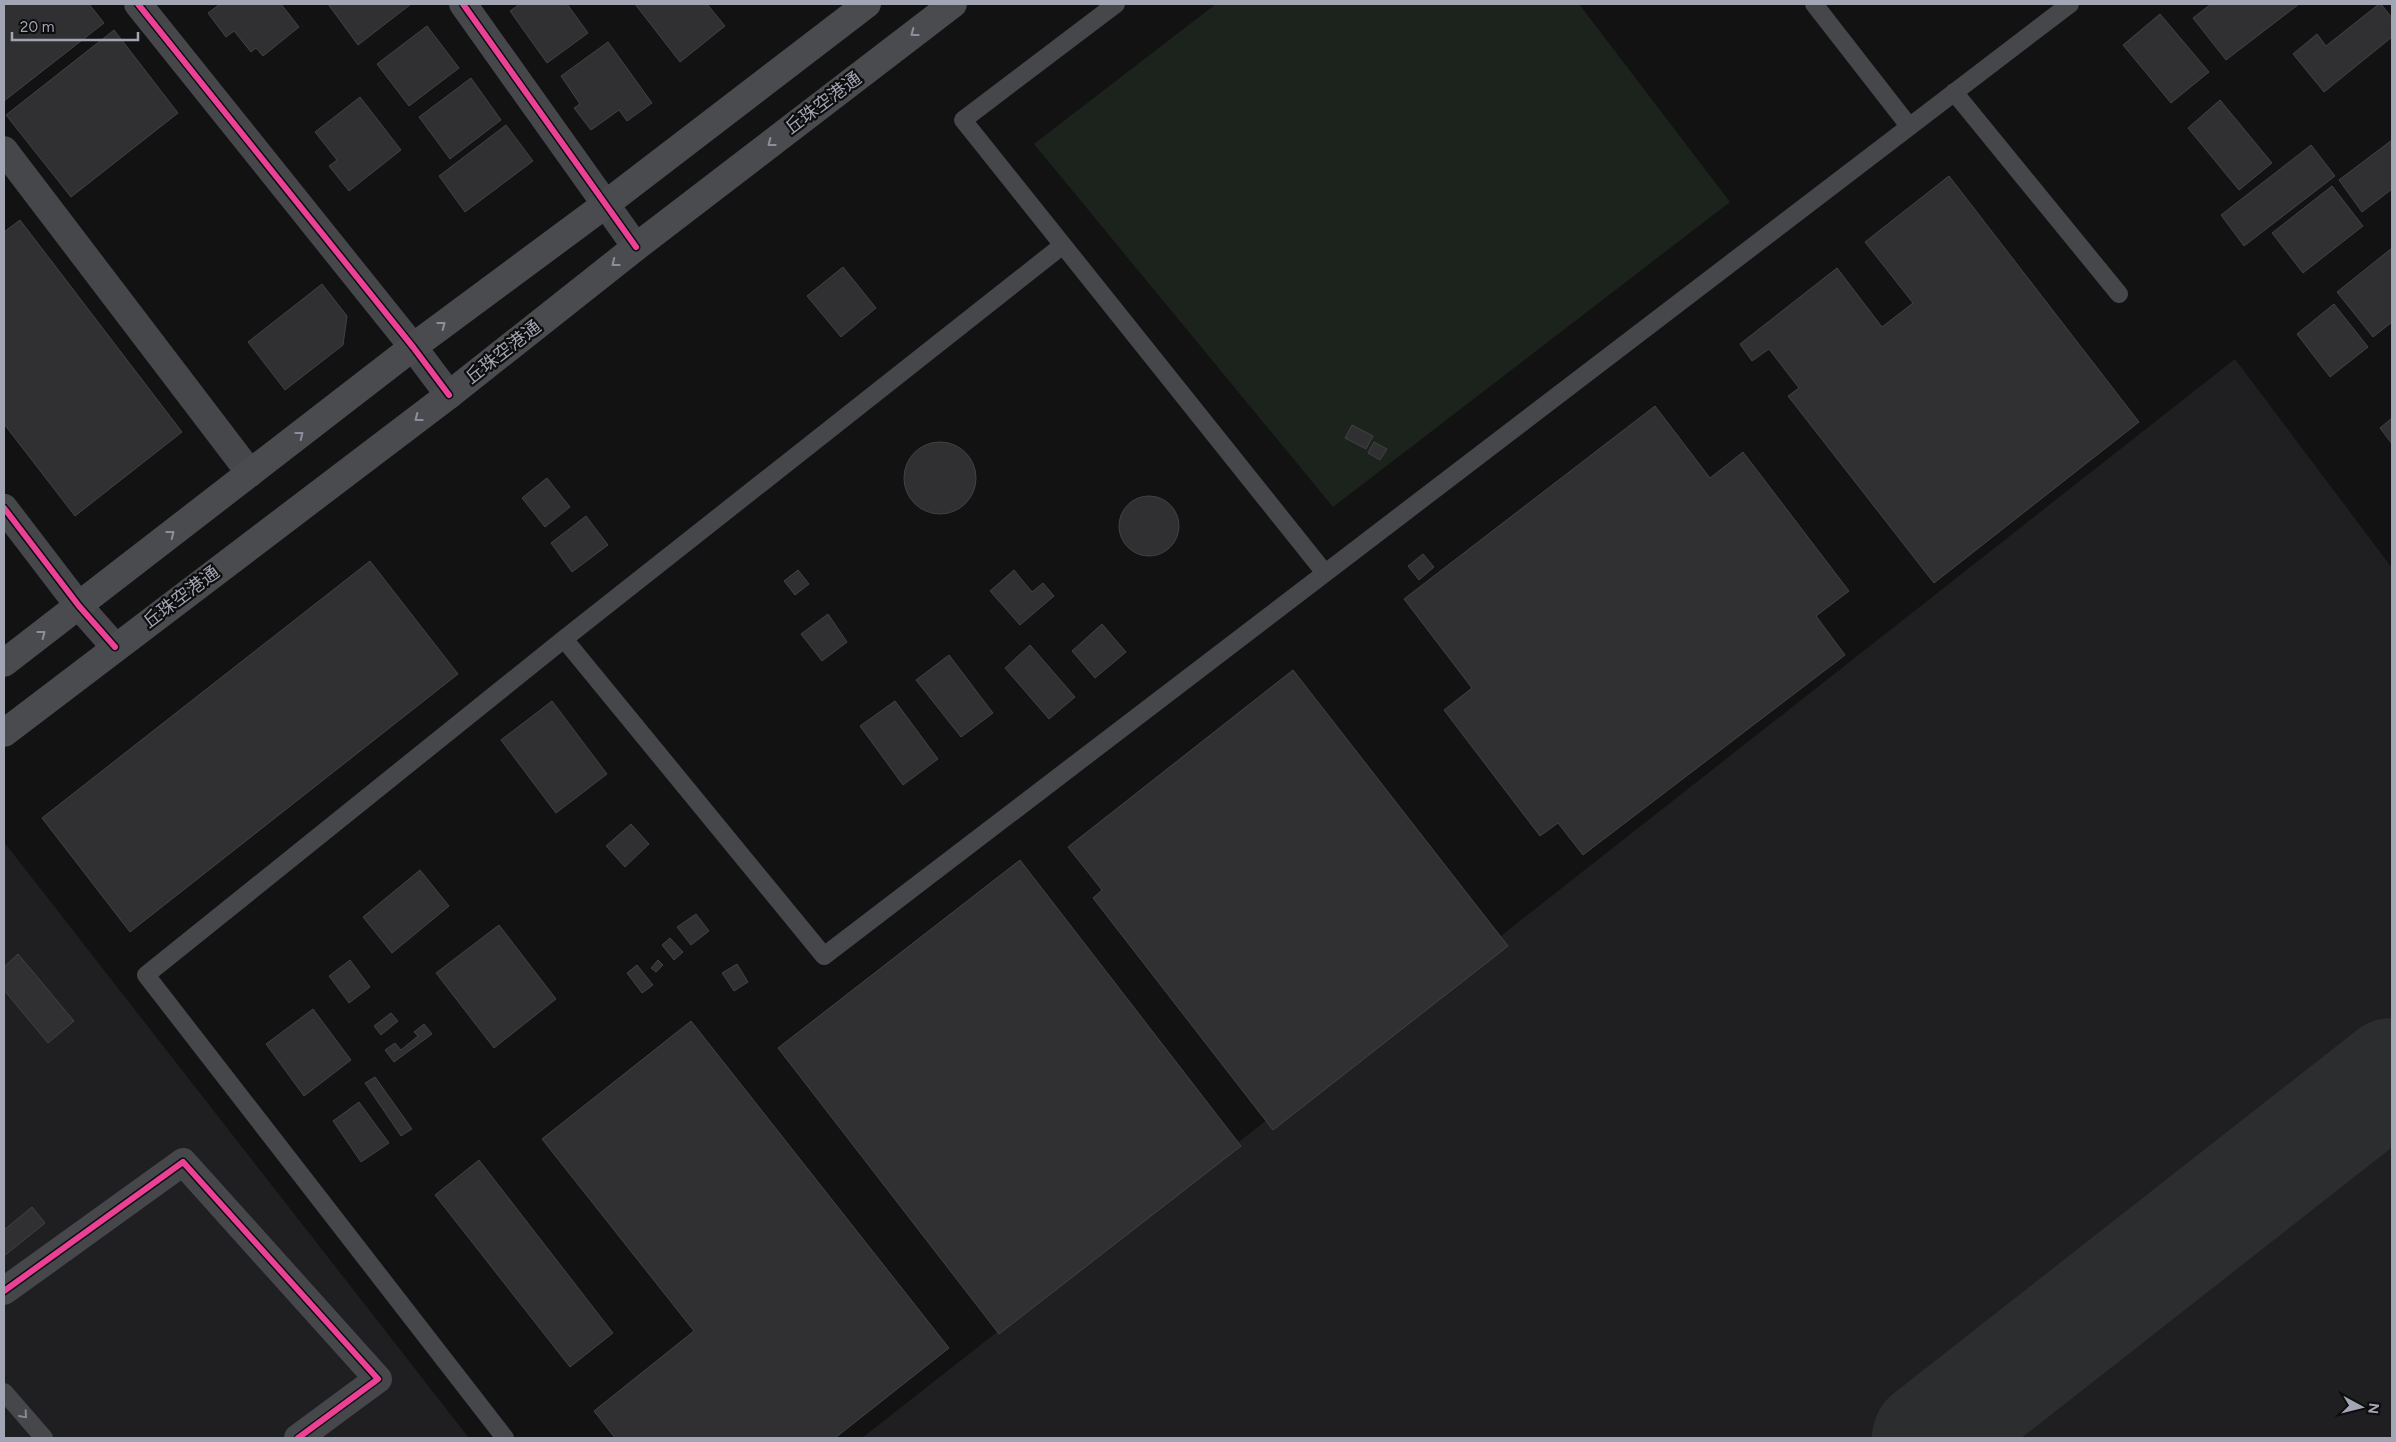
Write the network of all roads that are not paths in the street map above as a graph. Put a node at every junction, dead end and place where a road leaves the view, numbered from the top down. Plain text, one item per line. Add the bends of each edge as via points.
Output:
1 (138, 4) edge
2 (463, 4) edge
3 (866, 4) edge
4 (953, 4) edge
5 (1116, 4) edge
6 (1814, 4) edge
7 (2070, 4) edge
8 (1954, 92) junction
9 (1909, 126) junction
10 (4, 150) edge
11 (606, 204) junction
12 (1063, 245) junction
13 (636, 247) junction
14 (2119, 294) dead end
15 (414, 347) junction
16 (449, 395) junction
17 (250, 473) junction
18 (4, 508) edge
19 (1325, 573) junction
20 (79, 606) junction
21 (564, 639) junction
22 (115, 648) junction
23 (4, 663) edge
24 (4, 733) edge
25 (4, 1291) edge
26 (4, 1392) edge
27 (44, 1438) edge
28 (298, 1438) edge
29 (505, 1438) edge

1 - 15 street
2 - 11 street
3 - 11 main road
4 -> 13 main road, 丘珠空港通
5 - 12 lane via 963,120
6 - 9 lane
7 - 8 lane
8 - 9 lane
8 - 14 lane
9 - 19 lane
10 - 17 street
11 - 13 street
15 -> 11 main road
12 - 19 lane
12 - 21 lane
13 -> 16 main road, 丘珠空港通
15 - 16 street
17 -> 15 main road
16 -> 22 main road, 丘珠空港通
20 -> 17 main road
18 - 20 street
19 - 21 lane via 824,956
20 - 22 street
23 -> 20 main road
21 - 29 lane via 146,975
22 - 24 main road, 丘珠空港通
25 - 28 street via 183,1162 378,1378
26 -> 27 lane

